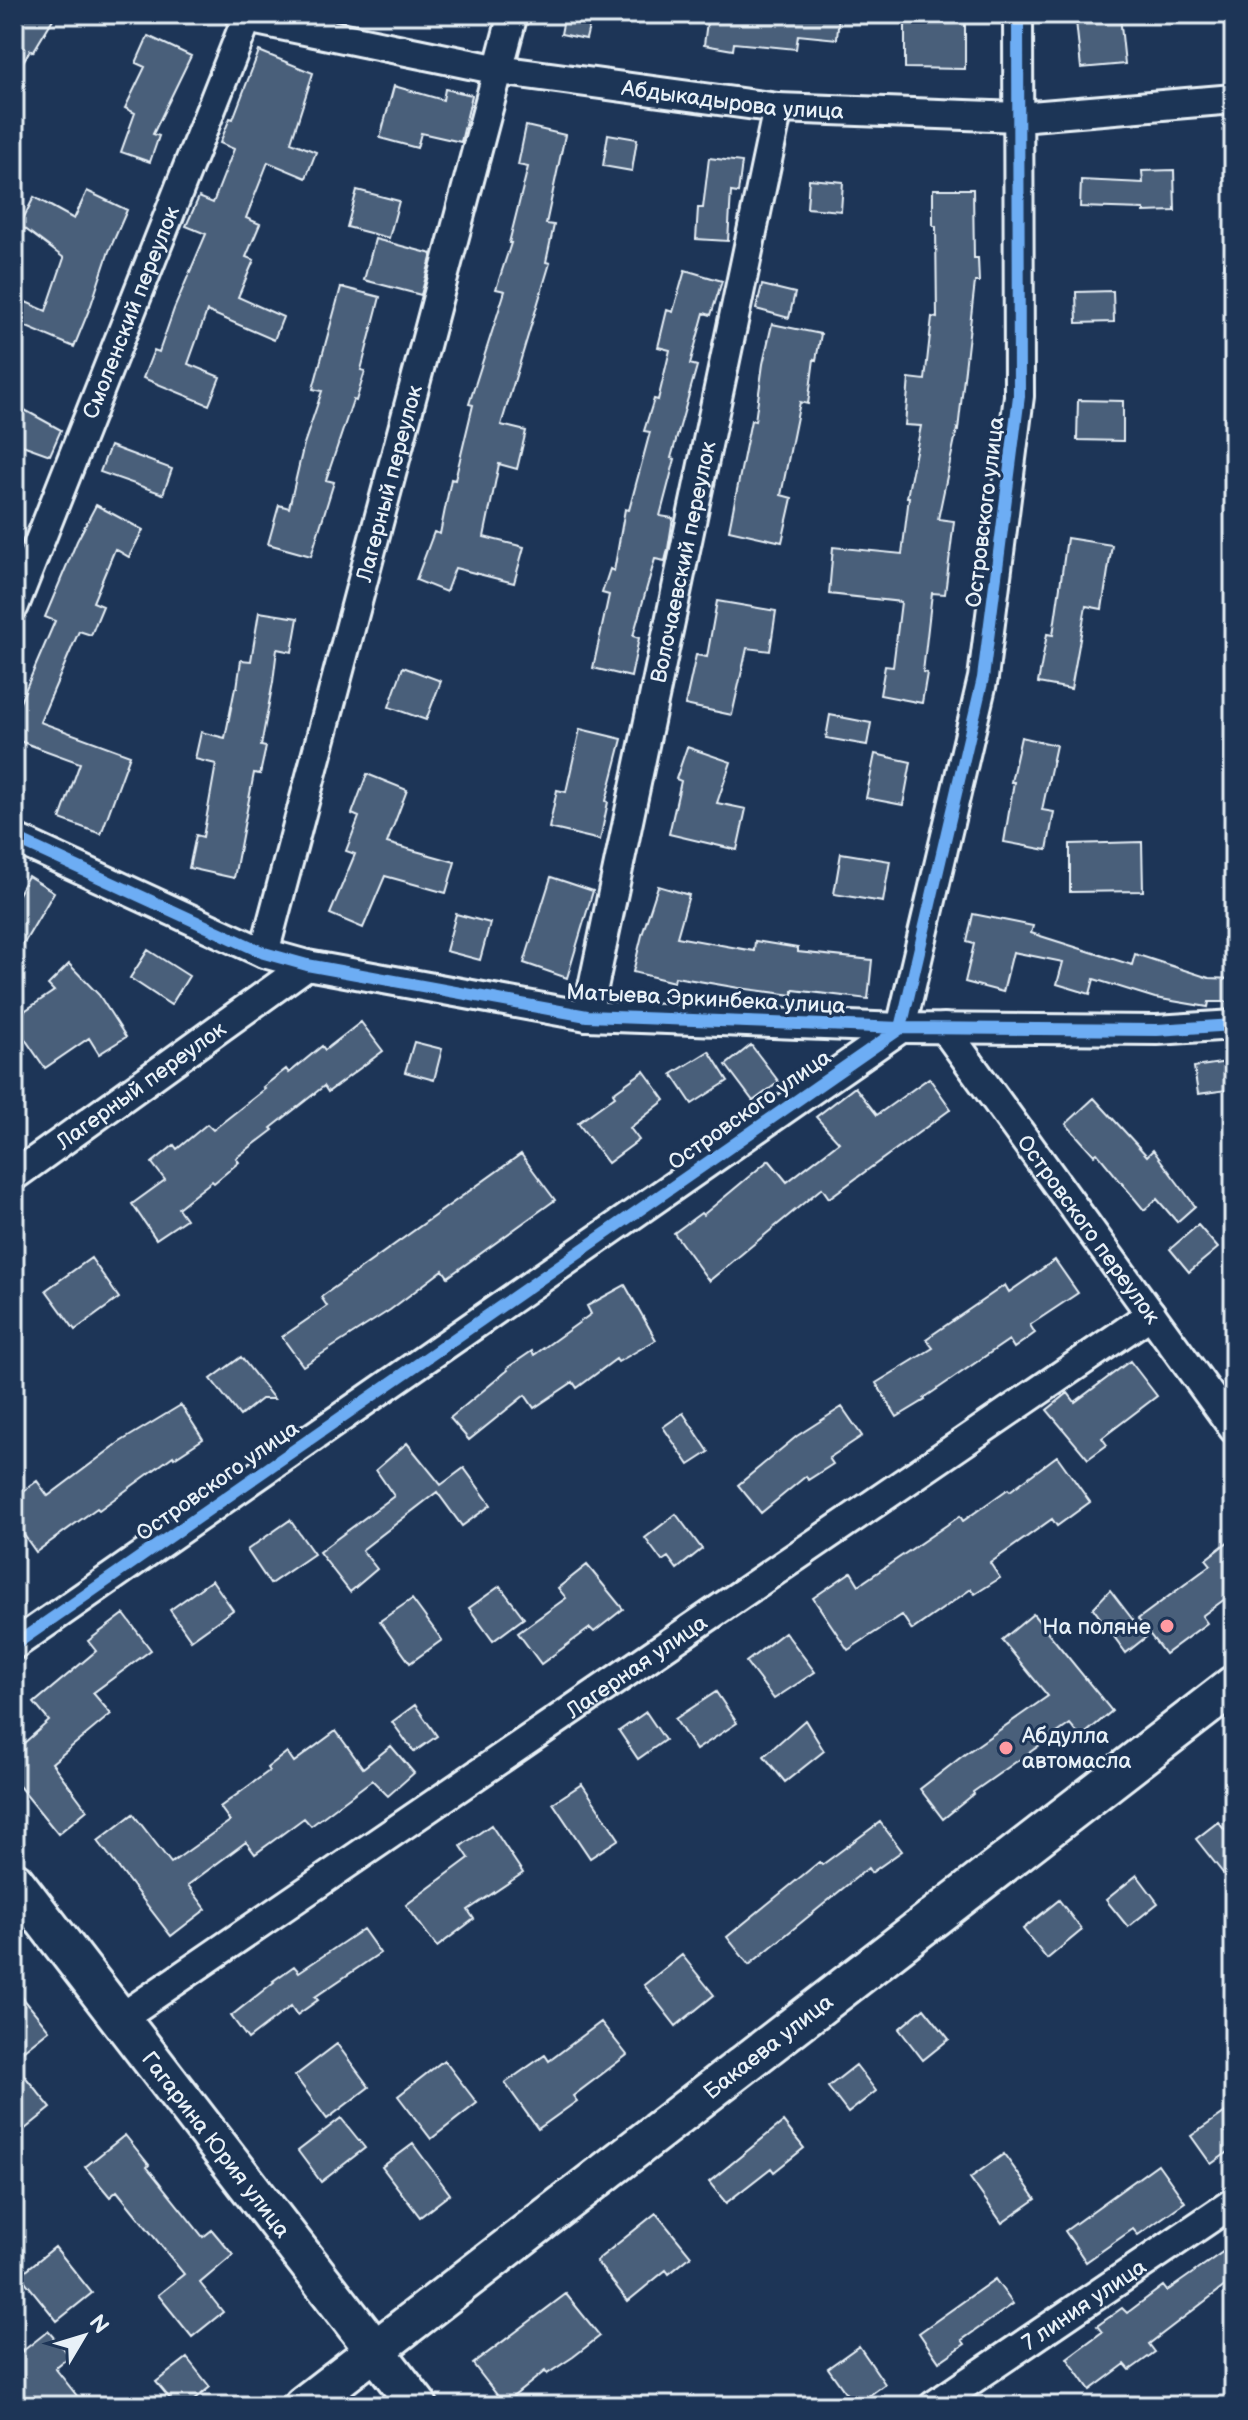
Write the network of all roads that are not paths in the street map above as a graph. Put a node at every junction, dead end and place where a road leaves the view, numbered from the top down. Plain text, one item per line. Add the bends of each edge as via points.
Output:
1 (513, 14) edge
2 (1018, 14) edge
3 (243, 16) edge
4 (499, 70) junction
5 (1234, 99) edge
6 (778, 108) junction
7 (1019, 117) junction
8 (14, 606) edge
9 (14, 838) edge
10 (264, 953) junction
11 (307, 965) junction
12 (587, 1016) junction
13 (1234, 1025) edge
14 (901, 1028) junction
15 (944, 1028) junction
16 (14, 1176) edge
17 (1151, 1314) junction
18 (1234, 1429) edge
19 (14, 1645) edge
20 (1234, 1685) edge
21 (14, 1881) edge
22 (121, 2018) junction
23 (1234, 2202) edge
24 (376, 2351) junction
25 (303, 2406) edge
26 (418, 2406) edge
27 (933, 2406) edge

1 - 4 street, Лагерный переулок
2 - 7 street, Островского улица
3 - 4 street, Абдыкадырова улица
3 - 8 street, Смоленский переулок
4 - 6 street, Абдыкадырова улица
4 - 10 street, Лагерный переулок
5 - 7 street, Абдыкадырова улица
6 - 7 street, Абдыкадырова улица
6 - 12 street, Волочаевский переулок
7 - 14 street, Островского улица via 1019,396 985,662
9 - 10 street, Матыева Эркинбека улица
10 - 11 street, Матыева Эркинбека улица
11 - 12 street, Матыева Эркинбека улица
11 - 16 street, Лагерный переулок
12 - 14 street, Матыева Эркинбека улица
13 - 15 street, Матыева Эркинбека улица via 1157,1030
14 - 15 street, Матыева Эркинбека улица
14 - 19 street, Островского улица
15 - 17 street, Островского переулок
17 - 18 street, Островского переулок
17 - 22 street, Лагерная улица
20 - 24 main road, Бакаева улица
21 - 22 main road, Гагарина Юрия улица
22 - 24 main road, Гагарина Юрия улица
23 - 27 street, 7 линия улица
24 - 25 main road, Бакаева улица
24 - 26 main road, Гагарина Юрия улица

